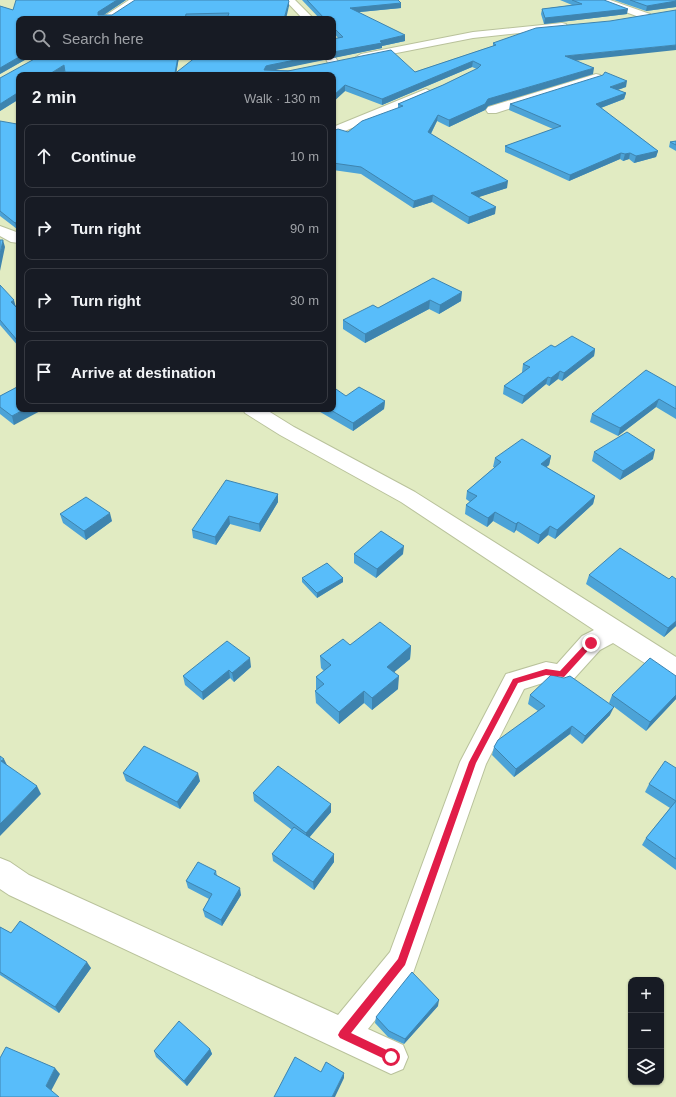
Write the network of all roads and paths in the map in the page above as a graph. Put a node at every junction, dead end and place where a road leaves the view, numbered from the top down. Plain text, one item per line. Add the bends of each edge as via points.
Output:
1 (136, 0) edge
2 (290, 0) edge
3 (601, 0) edge
4 (110, 16) edge
5 (306, 16) edge
6 (624, 20) edge
7 (571, 26) edge
8 (335, 61) edge
9 (597, 77) edge
10 (438, 88) edge
11 (492, 110) dead end
12 (336, 131) edge
13 (0, 230) edge
14 (16, 239) edge
15 (257, 412) edge
16 (614, 631) junction
17 (676, 670) edge
18 (0, 872) edge
19 (343, 1035) junction
20 (391, 1057) dead end

1 - 4 street
2 - 5 street
3 - 6 street via 650,15
7 - 8 street via 473,35
9 - 11 street
10 - 12 street
13 - 14 street
15 - 16 street via 408,497
16 - 17 street
16 - 19 street via 591,643 562,675 546,672 515,681 473,762 402,962
18 - 19 street via 19,885
19 - 20 street

